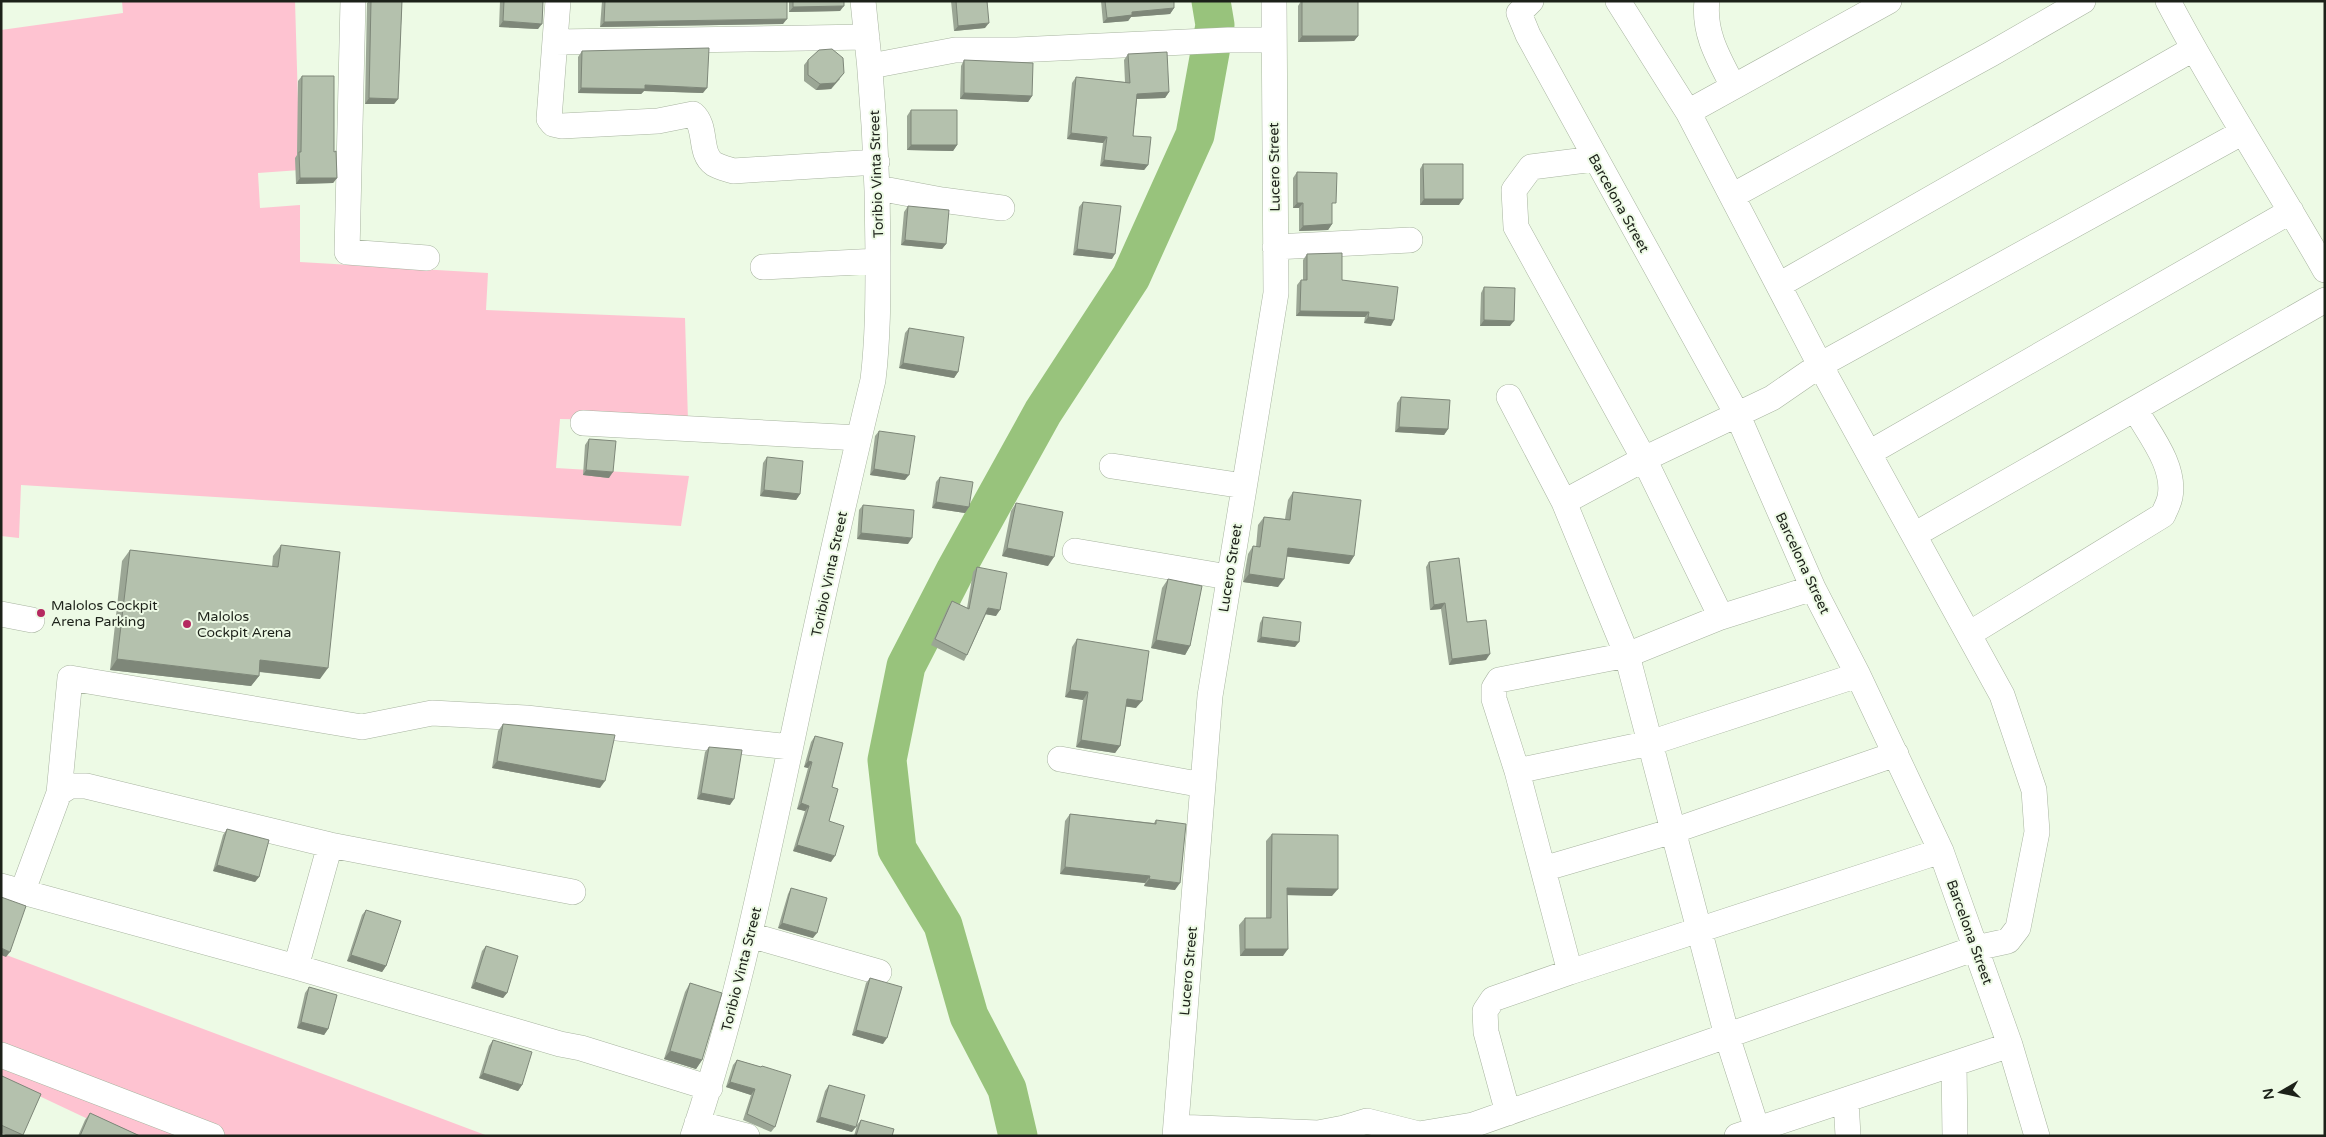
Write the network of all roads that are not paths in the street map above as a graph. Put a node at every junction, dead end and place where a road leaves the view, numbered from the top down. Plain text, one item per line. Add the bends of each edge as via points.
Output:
1 (353, 1) edge
2 (558, 1) edge
3 (863, 1) edge
4 (1274, 1) edge
5 (1618, 1) edge
6 (1707, 1) edge
7 (1889, 1) edge
8 (2083, 1) edge
9 (2168, 1) edge
10 (1525, 7) edge
11 (867, 37) junction
12 (1272, 40) junction
13 (556, 42) junction
14 (2193, 49) junction
15 (871, 66) junction
16 (1733, 86) junction
17 (1688, 112) junction
18 (2243, 132) junction
19 (1594, 159) junction
20 (877, 162) junction
21 (878, 188) junction
22 (1732, 196) junction
23 (1002, 208) dead end
24 (2291, 211) junction
25 (1410, 240) dead end
26 (1275, 247) junction
27 (427, 258) dead end
28 (878, 261) junction
29 (764, 267) dead end
30 (2325, 270) edge
31 (1779, 285) junction
32 (2325, 300) edge
33 (1820, 365) junction
34 (1509, 397) dead end
35 (2135, 409) junction
36 (1738, 416) junction
37 (582, 423) dead end
38 (859, 438) junction
39 (1869, 453) junction
40 (1644, 459) junction
41 (1112, 466) dead end
42 (1244, 486) junction
43 (1564, 502) junction
44 (1914, 535) junction
45 (1075, 551) dead end
46 (1228, 577) junction
47 (1813, 588) junction
48 (1, 614) edge
49 (1721, 617) junction
50 (32, 620) dead end
51 (1969, 634) junction
52 (1627, 655) junction
53 (1858, 674) junction
54 (1650, 742) junction
55 (790, 747) junction
56 (1896, 754) junction
57 (1060, 759) dead end
58 (1517, 771) junction
59 (1203, 785) junction
60 (59, 793) junction
61 (1673, 832) junction
62 (330, 845) junction
63 (1941, 851) junction
64 (1543, 869) junction
65 (12, 889) edge
66 (573, 892) dead end
67 (1699, 930) junction
68 (750, 935) junction
69 (1976, 948) junction
70 (296, 966) junction
71 (879, 972) dead end
72 (1570, 972) junction
73 (1727, 1036) junction
74 (2010, 1045) junction
75 (1, 1055) edge
76 (1954, 1064) junction
77 (710, 1088) junction
78 (1846, 1100) junction
79 (1508, 1113) junction
80 (695, 1129) edge
81 (1473, 1130) edge
82 (1175, 1132) edge
83 (1344, 1132) edge
84 (1751, 1134) edge
85 (1418, 1135) edge
86 (212, 1136) edge
87 (747, 1136) edge
88 (1848, 1136) edge
89 (1955, 1136) edge
90 (2037, 1136) edge

1 - 27 street via 347,252
2 - 13 street
3 - 11 street, Toribio Vinta Street
4 - 12 street, Lucero Street
5 - 17 street
6 - 16 street via 1706,15 1712,46
7 - 16 street
8 - 22 street
9 - 14 street
10 - 19 street, Barcelona Street via 1528,35
11 - 13 street
11 - 15 street, Toribio Vinta Street
12 - 15 street via 956,50
12 - 26 street, Lucero Street
13 - 20 street via 549,119 554,124 658,121 693,114 702,126 707,155 714,164 733,171
14 - 18 street
14 - 31 street
15 - 20 street, Toribio Vinta Street
16 - 17 street
17 - 22 street
18 - 24 street
18 - 33 street
19 - 36 street, Barcelona Street
19 - 40 street via 1531,167 1514,190 1516,227
20 - 21 street, Toribio Vinta Street
21 - 23 street
21 - 28 street, Toribio Vinta Street
22 - 31 street
24 - 30 street
24 - 39 street
25 - 26 street
26 - 42 street, Lucero Street via 1276,293
28 - 29 street
28 - 38 street, Toribio Vinta Street via 878,341 873,380
31 - 33 street
32 - 35 street
33 - 36 street via 1772,398
33 - 39 street
34 - 43 street
35 - 44 street
35 - 51 street via 2165,462 2170,480 2170,497 2162,515
36 - 40 street
36 - 47 street, Barcelona Street
37 - 38 street
38 - 55 street, Toribio Vinta Street
39 - 44 street
40 - 43 street
40 - 49 street
41 - 42 street
42 - 46 street, Lucero Street
43 - 52 street
44 - 51 street
45 - 46 street
46 - 59 street, Lucero Street via 1210,696
47 - 49 street
47 - 53 street, Barcelona Street
48 - 50 street
49 - 52 street
51 - 69 street via 2002,695 2034,790 2037,832 2018,928 2008,941
52 - 54 street
52 - 58 street via 1499,680 1494,688 1494,699
53 - 54 street
53 - 56 street, Barcelona Street
54 - 58 street
54 - 61 street
55 - 60 street via 526,718 432,713 362,727 70,678
55 - 68 street, Toribio Vinta Street
56 - 61 street
56 - 63 street, Barcelona Street
57 - 59 street
58 - 64 street
59 - 82 street, Lucero Street
60 - 62 street via 70,786 86,786
60 - 65 street
61 - 64 street
61 - 67 street
62 - 66 street
62 - 70 street
63 - 67 street
63 - 69 street, Barcelona Street
64 - 72 street
65 - 70 street
67 - 72 street
67 - 73 street
68 - 71 street
68 - 77 street, Toribio Vinta Street
69 - 73 street
69 - 74 street, Barcelona Street
70 - 77 street
72 - 79 street via 1493,999 1485,1011 1486,1032
73 - 79 street
73 - 84 street
74 - 76 street
74 - 90 street, Barcelona Street
75 - 86 street
76 - 78 street
76 - 89 street
77 - 80 street, Toribio Vinta Street
78 - 84 street
78 - 88 street
79 - 81 street
80 - 87 street
81 - 85 street
82 - 83 street
83 - 85 street via 1368,1121

